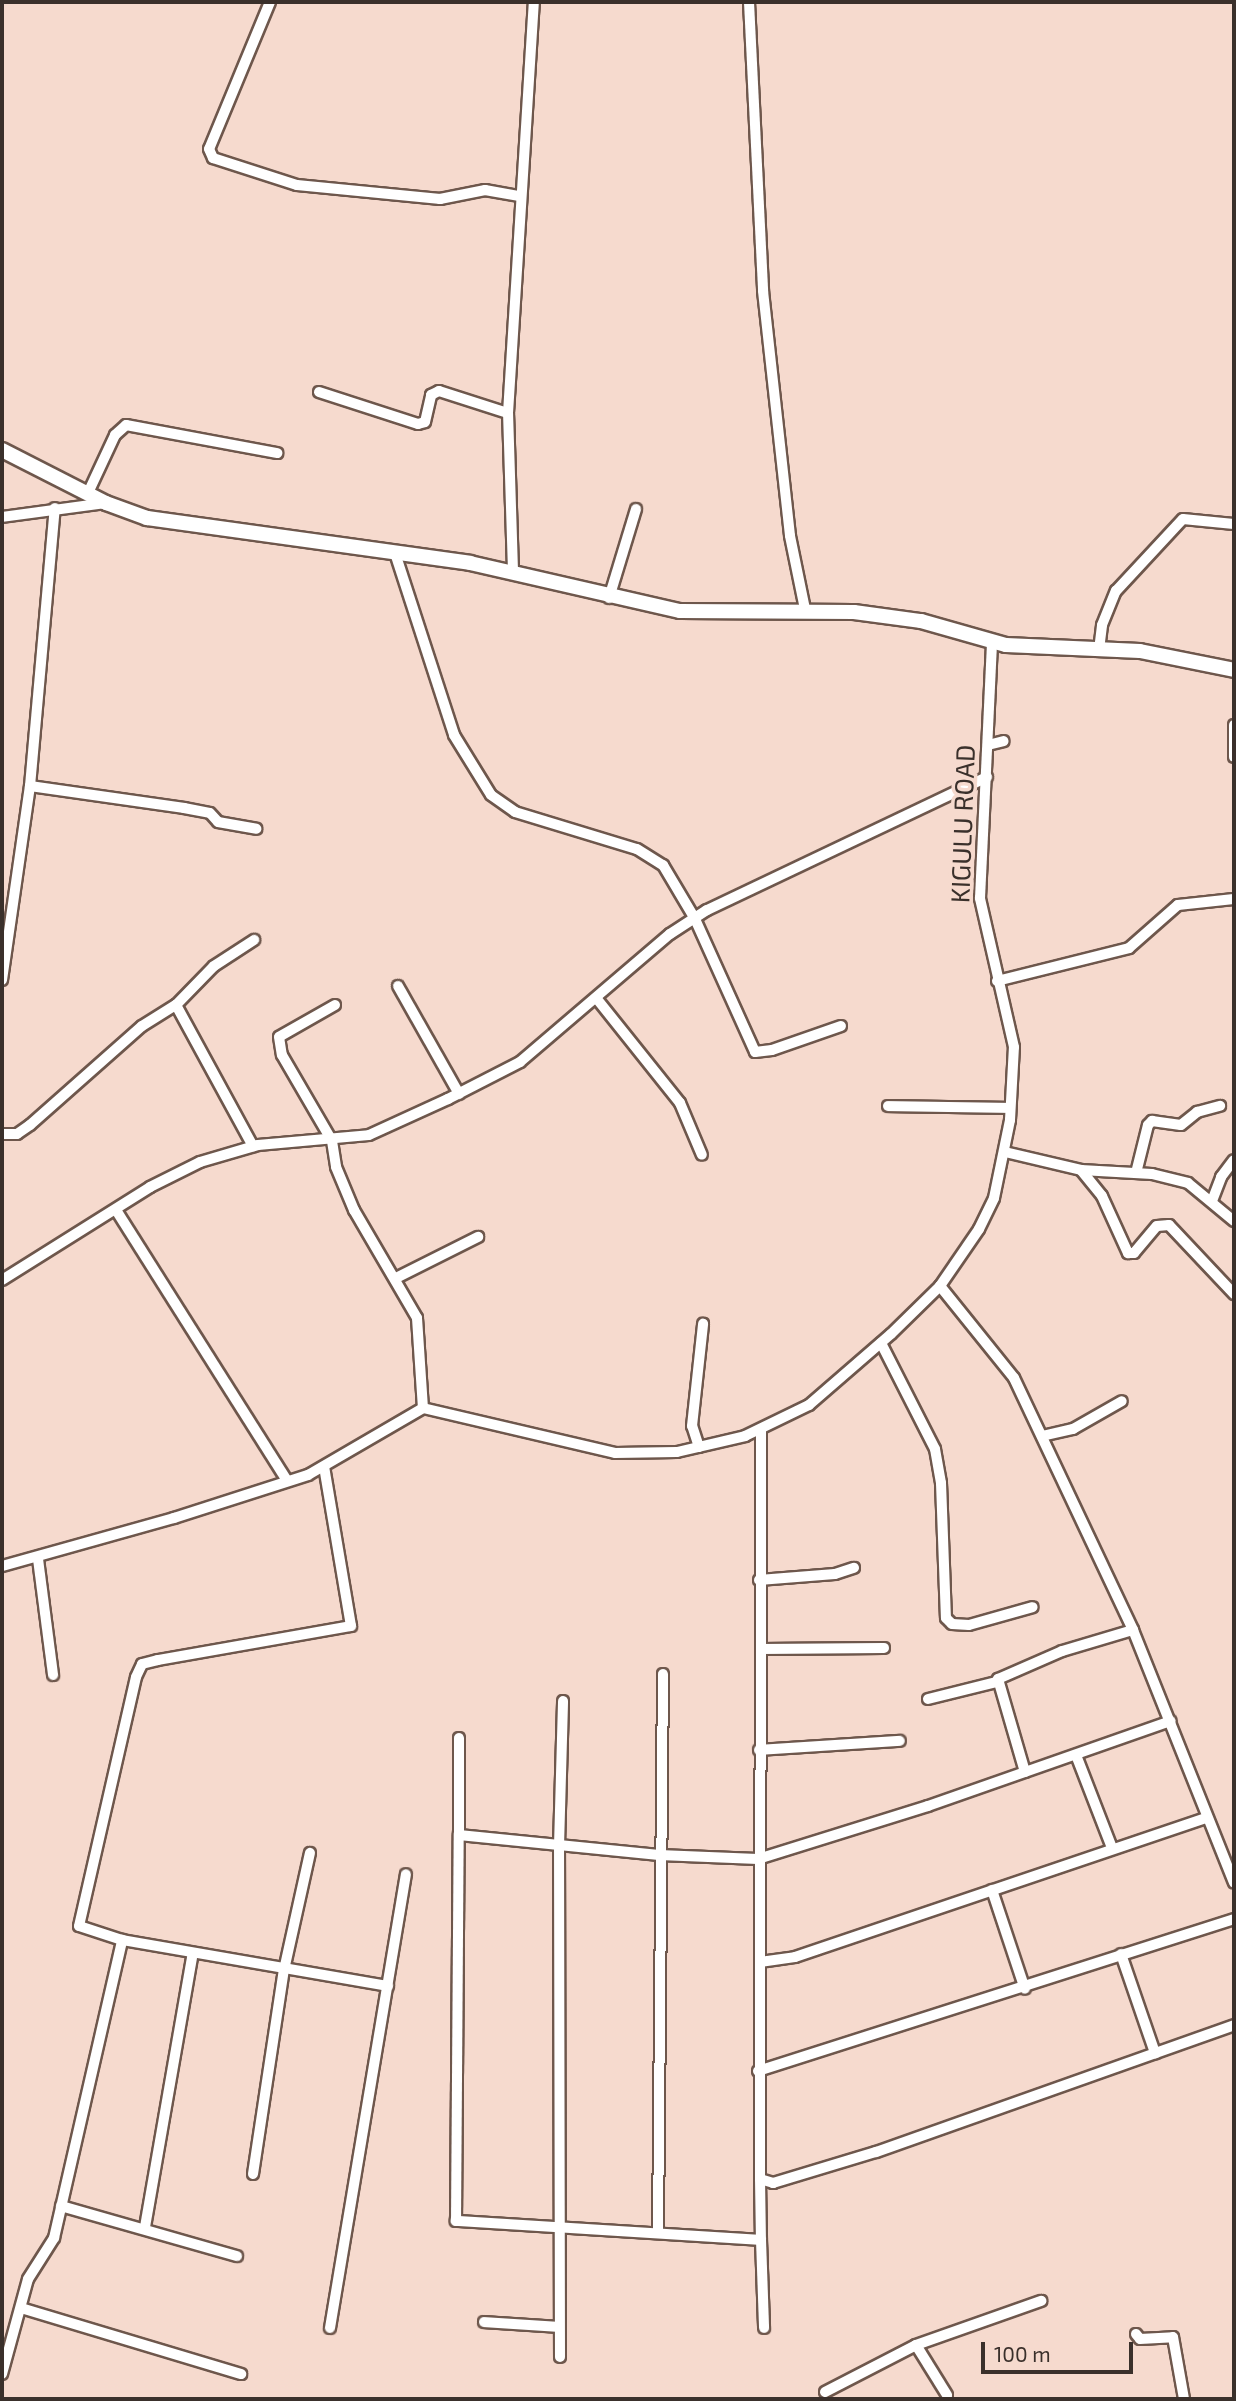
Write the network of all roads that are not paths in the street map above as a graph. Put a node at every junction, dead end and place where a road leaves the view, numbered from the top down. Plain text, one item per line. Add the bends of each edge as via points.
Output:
1 (270, 2) edge
2 (534, 2) edge
3 (749, 2) edge
4 (519, 196) junction
5 (319, 392) dead end
6 (508, 413) junction
7 (2, 450) edge
8 (277, 453) dead end
9 (88, 494) junction
10 (106, 503) junction
11 (55, 508) junction
12 (636, 509) dead end
13 (2, 517) edge
14 (1234, 524) edge
15 (395, 553) junction
16 (513, 571) junction
17 (609, 598) junction
18 (805, 609) junction
19 (992, 642) junction
20 (1099, 650) junction
21 (1234, 670) edge
22 (1234, 725) edge
23 (1004, 741) dead end
24 (988, 745) junction
25 (1234, 757) edge
26 (988, 777) junction
27 (30, 786) junction
28 (256, 829) dead end
29 (1234, 899) edge
30 (695, 919) junction
31 (254, 940) dead end
32 (2, 980) edge
33 (997, 981) junction
34 (398, 986) dead end
35 (597, 999) junction
36 (176, 1005) junction
37 (335, 1006) dead end
38 (841, 1026) dead end
39 (459, 1094) junction
40 (888, 1105) dead end
41 (1220, 1106) dead end
42 (1009, 1108) junction
43 (2, 1134) edge
44 (332, 1141) junction
45 (253, 1146) junction
46 (1006, 1152) junction
47 (702, 1155) dead end
48 (1234, 1160) edge
49 (1081, 1170) junction
50 (1136, 1173) junction
51 (1212, 1201) junction
52 (116, 1210) junction
53 (1234, 1221) edge
54 (478, 1237) dead end
55 (396, 1278) junction
56 (2, 1280) edge
57 (940, 1286) junction
58 (1234, 1294) edge
59 (703, 1324) dead end
60 (881, 1343) junction
61 (1122, 1401) dead end
62 (423, 1408) junction
63 (761, 1429) junction
64 (1042, 1436) junction
65 (699, 1447) junction
66 (324, 1467) junction
67 (287, 1481) junction
68 (38, 1559) junction
69 (2, 1566) edge
70 (854, 1568) dead end
71 (759, 1580) junction
72 (1033, 1606) dead end
73 (1133, 1630) junction
74 (884, 1648) dead end
75 (761, 1649) junction
76 (663, 1674) dead end
77 (53, 1675) dead end
78 (996, 1682) junction
79 (928, 1699) dead end
80 (563, 1701) dead end
81 (1171, 1721) junction
82 (460, 1738) dead end
83 (900, 1741) dead end
84 (759, 1749) junction
85 (1076, 1755) junction
86 (1025, 1772) junction
87 (1205, 1818) junction
88 (459, 1835) junction
89 (559, 1846) junction
90 (1112, 1848) junction
91 (310, 1853) dead end
92 (659, 1855) junction
93 (758, 1859) junction
94 (406, 1874) dead end
95 (1234, 1883) edge
96 (992, 1890) junction
97 (1234, 1919) edge
98 (121, 1940) junction
99 (193, 1952) junction
100 (1121, 1954) junction
101 (760, 1962) junction
102 (284, 1970) junction
103 (388, 1986) junction
104 (1025, 1989) junction
105 (1234, 2025) edge
106 (1155, 2053) junction
107 (758, 2071) junction
108 (253, 2174) dead end
109 (760, 2179) junction
110 (61, 2206) junction
111 (145, 2227) junction
112 (558, 2227) junction
113 (658, 2233) junction
114 (761, 2240) junction
115 (237, 2256) dead end
116 (1041, 2301) dead end
117 (21, 2308) junction
118 (484, 2322) dead end
119 (559, 2327) junction
120 (330, 2328) dead end
121 (764, 2328) dead end
122 (1136, 2334) dead end
123 (916, 2346) junction
124 (6, 2347) edge
125 (560, 2357) dead end
126 (2, 2374) edge
127 (241, 2374) dead end
128 (825, 2392) dead end
129 (947, 2395) dead end
130 (1184, 2399) edge

1 - 4 street via 209,149 213,158 297,185 440,199 485,190
2 - 4 street
3 - 18 street via 763,291 790,536
4 - 6 street
5 - 6 street via 418,424 425,422 431,395 439,391
6 - 16 street
7 - 9 street
8 - 9 street via 126,425 115,435
9 - 10 street
10 - 11 street
10 - 15 street via 147,518
11 - 13 street
11 - 27 street
12 - 17 street
14 - 20 street via 1183,519 1116,591 1102,625
15 - 16 street
15 - 30 street via 437,690 480,781 515,812 652,855 672,875
16 - 17 street
17 - 18 street via 680,611
18 - 19 street via 921,621
19 - 20 street via 1025,648
19 - 24 street, KIGULU ROAD
20 - 21 street via 1160,654
22 - 25 street
23 - 24 street
24 - 26 street, KIGULU ROAD
26 - 30 street via 724,901
26 - 33 street, KIGULU ROAD via 980,898
27 - 28 street via 184,808 210,813 218,822
27 - 32 street
29 - 33 street via 1178,905 1129,948
30 - 35 street
30 - 38 street via 755,1052
31 - 36 street via 214,966
33 - 42 street, KIGULU ROAD via 1014,1047
34 - 39 street
35 - 39 street via 520,1062
35 - 47 street via 680,1103
36 - 43 street via 142,1026 30,1125 17,1134
36 - 45 street
37 - 44 street via 278,1037 298,1090
39 - 44 street via 369,1135
40 - 42 street
41 - 50 street via 1197,1112 1181,1125 1152,1121 1147,1125
42 - 46 street, KIGULU ROAD
44 - 45 street
44 - 55 street via 336,1167 354,1209
45 - 52 street via 200,1162
46 - 49 street
46 - 57 street, KIGULU ROAD via 994,1198
48 - 51 street
49 - 50 street
49 - 58 street via 1102,1196 1128,1253 1157,1226 1169,1225
50 - 51 street via 1188,1183
51 - 53 street
52 - 56 street
52 - 67 street
54 - 55 street
55 - 62 street via 417,1318
57 - 60 street, KIGULU ROAD
57 - 64 street via 1014,1378
59 - 65 street via 692,1426
60 - 63 street, KIGULU ROAD via 809,1405
60 - 72 street via 937,1457 946,1618 952,1624 969,1625
61 - 64 street via 1073,1429
62 - 65 street, KIGULU ROAD via 615,1453 641,1455
62 - 66 street
63 - 65 street, KIGULU ROAD
63 - 71 street
64 - 73 street
66 - 67 street
66 - 98 street via 351,1626 158,1660 142,1664 136,1677 79,1926
67 - 68 street
68 - 69 street
68 - 77 street
70 - 71 street via 835,1574
71 - 75 street
73 - 78 street via 1062,1651
73 - 81 street
74 - 75 street
75 - 84 street
76 - 92 street
78 - 79 street
78 - 86 street
80 - 89 street
81 - 85 street
81 - 87 street
82 - 88 street
83 - 84 street
84 - 93 street
85 - 86 street
85 - 90 street
86 - 93 street
87 - 90 street
87 - 95 street
88 - 89 street
88 - 112 street via 456,2221
89 - 92 street
89 - 112 street
90 - 96 street
91 - 102 street
92 - 93 street
92 - 113 street
93 - 101 street
94 - 103 street
96 - 101 street via 795,1957
96 - 104 street
97 - 100 street
98 - 99 street
98 - 110 street
99 - 102 street
99 - 111 street
100 - 104 street
100 - 106 street
101 - 107 street
102 - 103 street
102 - 108 street
103 - 120 street
104 - 107 street
105 - 106 street
106 - 109 street via 876,2152 773,2183
107 - 109 street
109 - 114 street
110 - 111 street
110 - 117 street via 50,2250 29,2277
111 - 115 street
112 - 113 street
112 - 119 street
113 - 114 street
114 - 121 street
116 - 123 street
117 - 124 street
117 - 127 street
118 - 119 street
119 - 125 street
122 - 130 street via 1140,2339 1173,2337
123 - 128 street
123 - 129 street
124 - 126 street

